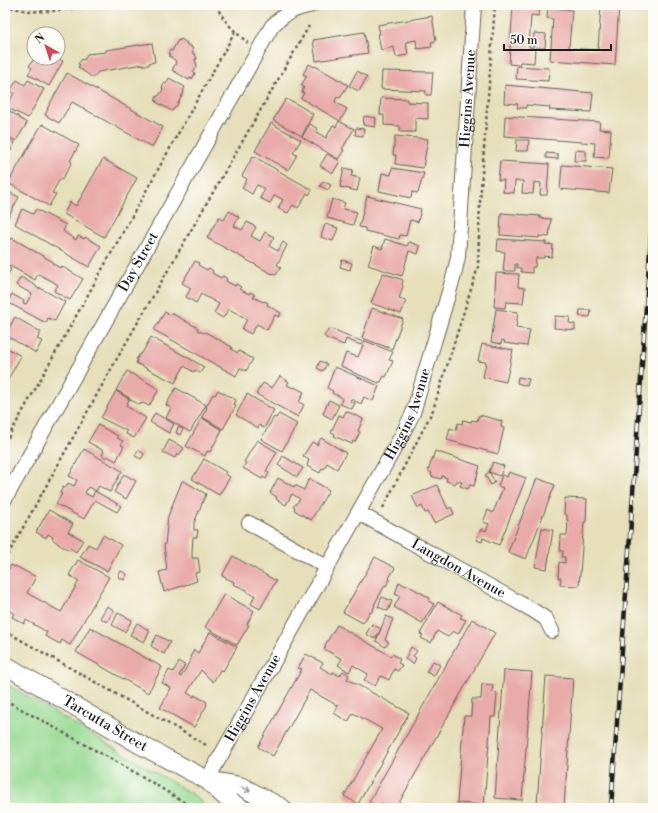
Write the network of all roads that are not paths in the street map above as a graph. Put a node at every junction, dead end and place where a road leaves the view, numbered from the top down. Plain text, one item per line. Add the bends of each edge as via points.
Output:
1 (312, 5) edge
2 (474, 5) edge
3 (5, 498) edge
4 (359, 513) junction
5 (249, 523) dead end
6 (327, 567) junction
7 (552, 631) dead end
8 (5, 665) edge
9 (207, 780) junction
10 (277, 807) edge
11 (240, 808) edge

1 - 3 street, Day Street via 292,10 272,26
2 - 4 street, Higgins Avenue via 458,257 454,275 413,413
4 - 6 street, Higgins Avenue
4 - 7 street, Langdon Avenue via 534,611 546,620
5 - 6 street
6 - 9 street, Higgins Avenue
8 - 9 street, Tarcutta Street via 139,744
9 -> 10 street, Tarcutta Street via 240,786
9 - 11 street, Tarcutta Street

